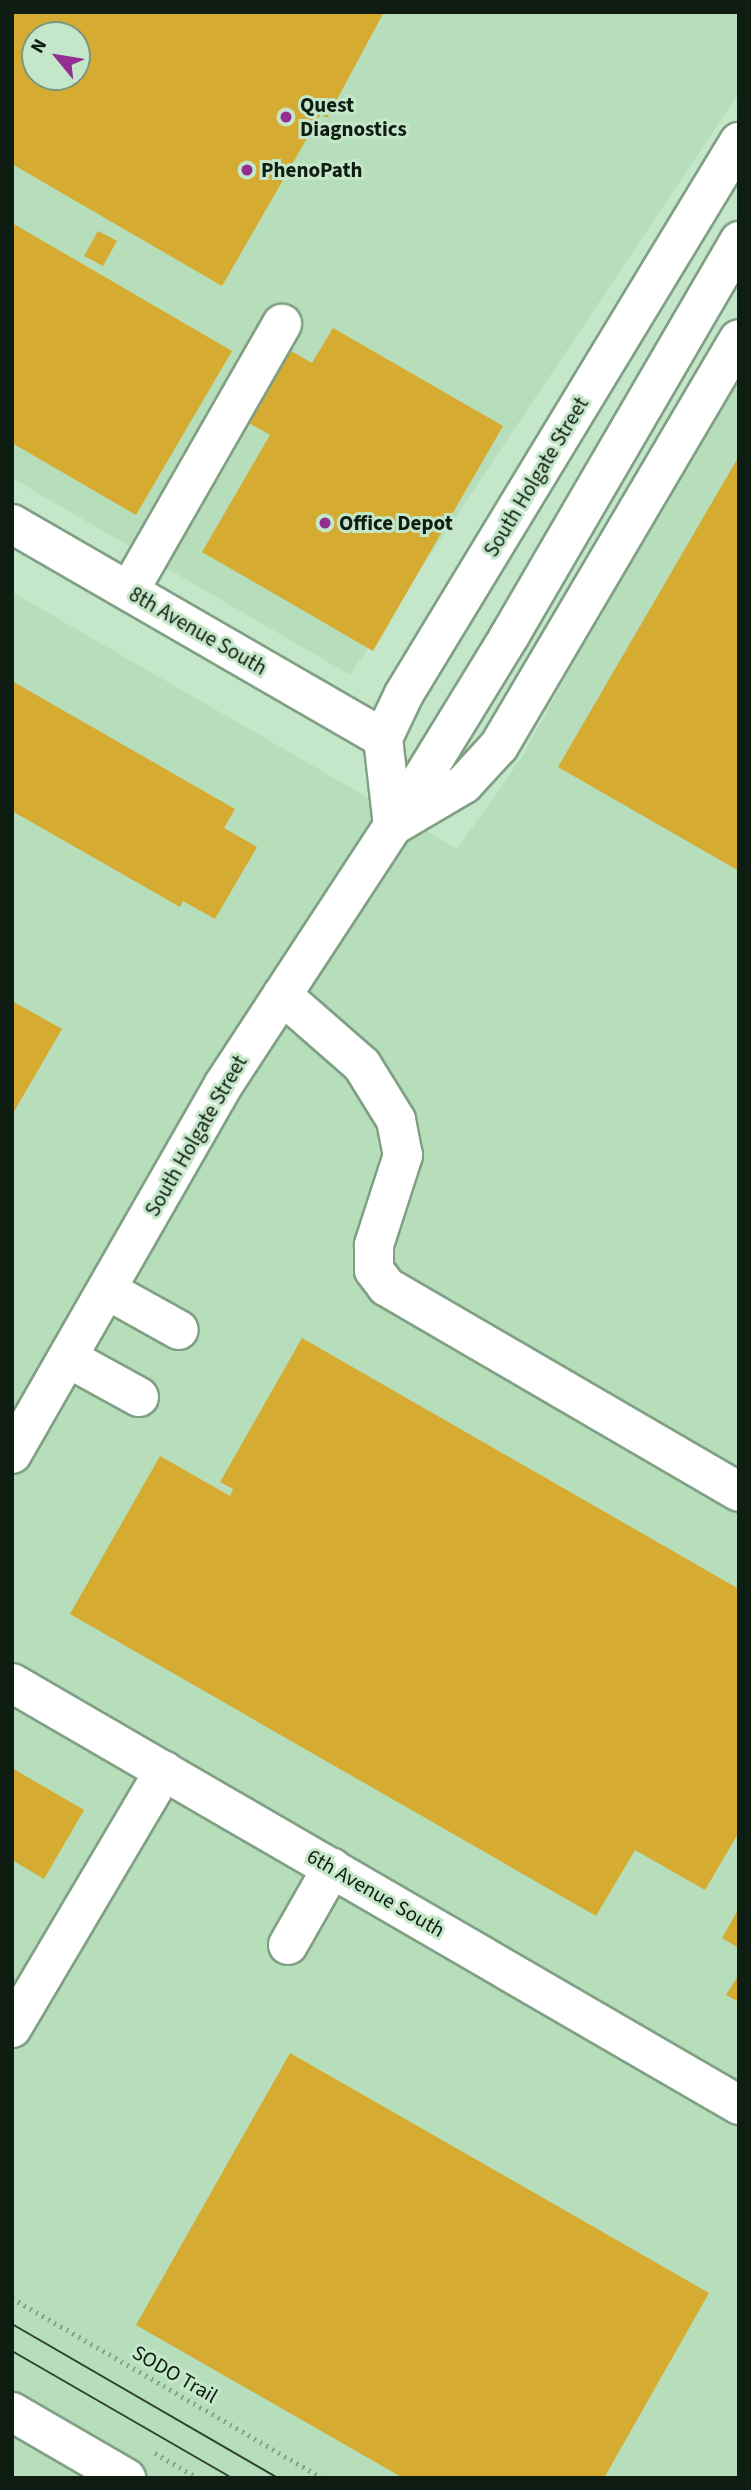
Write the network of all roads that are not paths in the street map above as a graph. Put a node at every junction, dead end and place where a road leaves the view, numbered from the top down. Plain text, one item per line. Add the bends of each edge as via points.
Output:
1 (739, 142) edge
2 (739, 242) edge
3 (282, 324) dead end
4 (739, 339) edge
5 (12, 524) edge
6 (129, 591) junction
7 (383, 738) junction
8 (393, 826) junction
9 (282, 995) junction
10 (107, 1290) junction
11 (178, 1330) dead end
12 (68, 1358) junction
13 (139, 1397) dead end
14 (12, 1454) edge
15 (739, 1492) edge
16 (12, 1684) edge
17 (164, 1771) junction
18 (332, 1868) junction
19 (288, 1945) dead end
20 (12, 2028) edge
21 (739, 2105) edge
22 (12, 2412) edge
23 (127, 2478) edge

1 - 7 main road, South Holgate Street via 411,682
2 - 8 main road, South Holgate Street
3 - 6 main road
4 - 8 main road, South Holgate Street via 499,746 464,784
5 - 6 main road, 8th Avenue South
6 - 7 main road, 8th Avenue South
7 - 8 main road
8 - 9 main road, South Holgate Street
9 - 10 main road, South Holgate Street via 224,1084
9 - 15 main road via 362,1065 397,1120 403,1156 374,1245 374,1270 387,1287
10 - 11 main road
10 - 12 main road, South Holgate Street
12 - 13 main road
12 - 14 main road, South Holgate Street
16 - 17 main road, 6th Avenue South
17 - 18 main road, 6th Avenue South
17 - 20 main road
18 - 19 main road
18 - 21 main road, 6th Avenue South
22 - 23 main road

